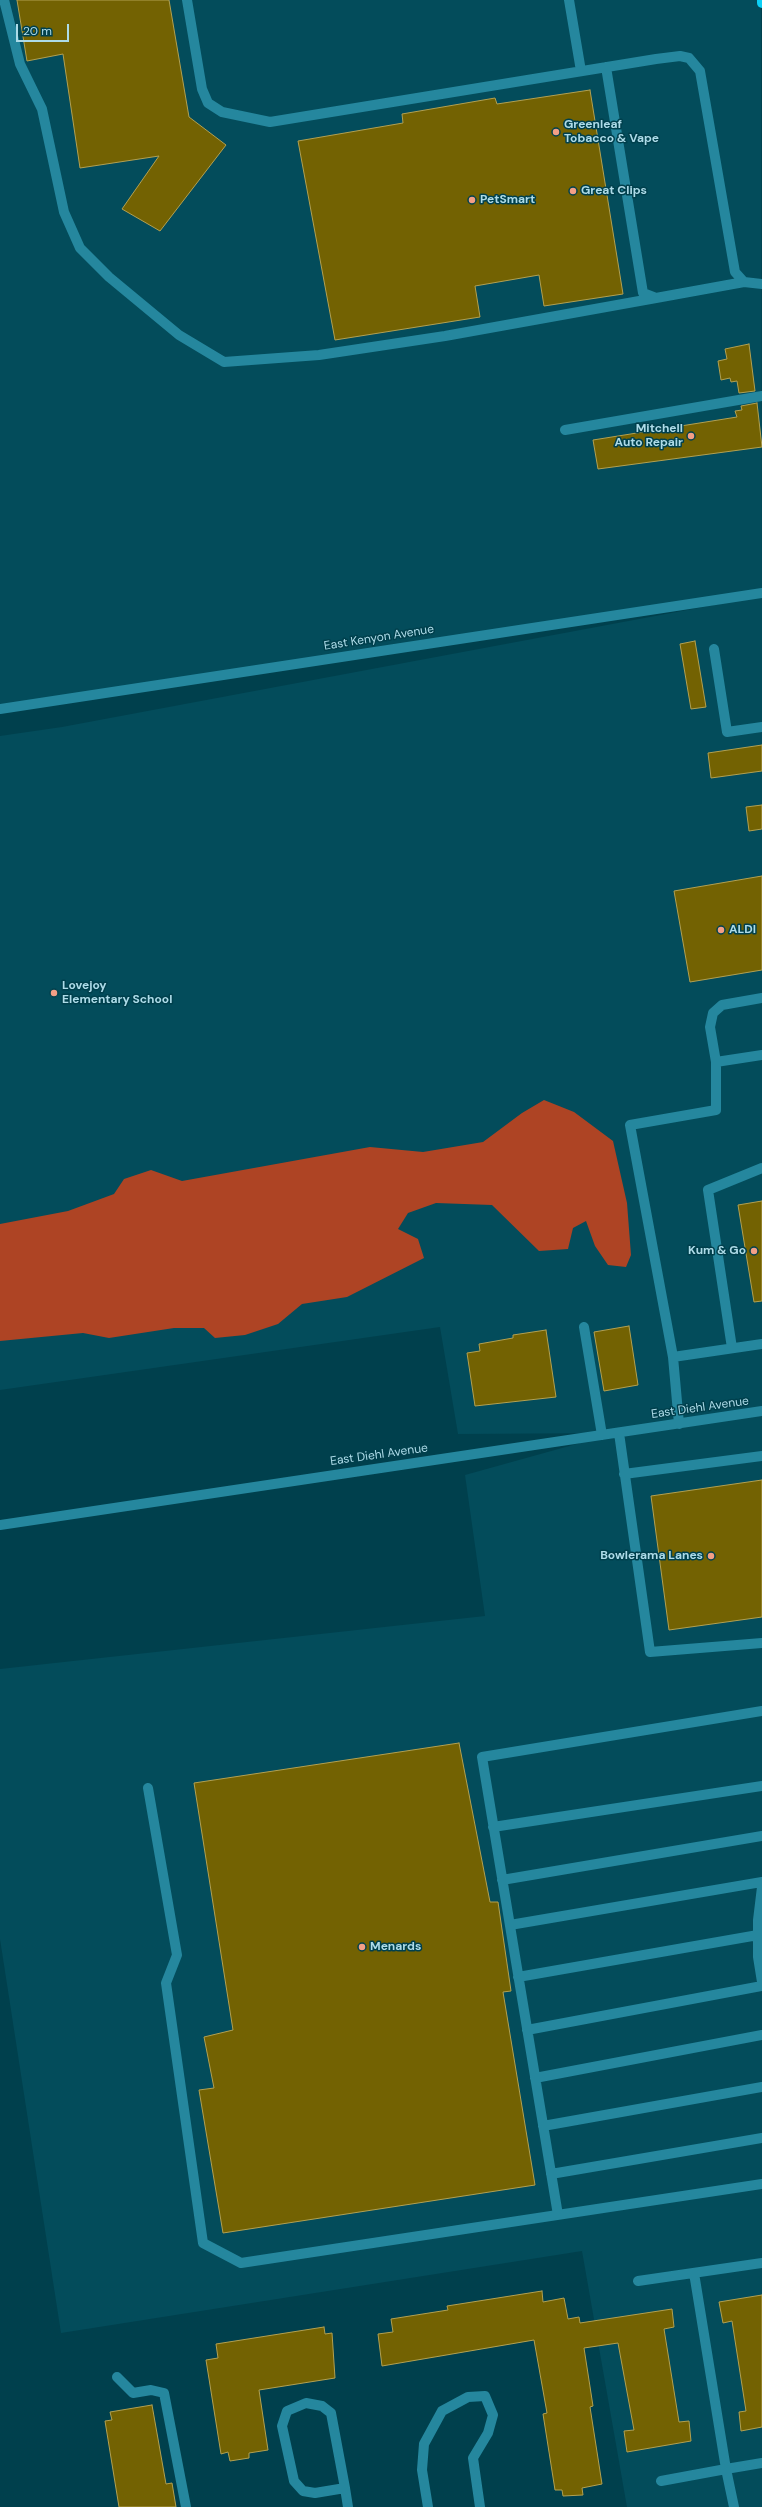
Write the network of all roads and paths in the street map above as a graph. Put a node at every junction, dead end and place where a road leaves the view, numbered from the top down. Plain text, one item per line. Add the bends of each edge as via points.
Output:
1 (4, 0) edge
2 (187, 0) edge
3 (569, 0) edge
4 (606, 67) junction
5 (581, 71) junction
6 (744, 282) junction
7 (762, 284) edge
8 (656, 298) junction
9 (762, 396) edge
10 (565, 430) dead end
11 (762, 593) edge
12 (714, 648) dead end
13 (0, 709) edge
14 (762, 728) edge
15 (762, 998) edge
16 (762, 1055) edge
17 (716, 1062) junction
18 (762, 1168) edge
19 (584, 1327) dead end
20 (762, 1344) edge
21 (732, 1348) junction
22 (673, 1357) junction
23 (762, 1411) edge
24 (679, 1424) junction
25 (619, 1433) junction
26 (602, 1435) junction
27 (762, 1456) edge
28 (624, 1474) junction
29 (0, 1525) edge
30 (762, 1643) edge
31 (762, 1711) edge
32 (762, 1786) edge
33 (148, 1788) dead end
34 (493, 1827) junction
35 (762, 1836) edge
36 (502, 1880) junction
37 (762, 1882) edge
38 (762, 1886) edge
39 (510, 1925) junction
40 (758, 1935) junction
41 (760, 1957) edge
42 (518, 1977) junction
43 (762, 1982) edge
44 (762, 1986) edge
45 (527, 2030) junction
46 (762, 2035) edge
47 (535, 2078) junction
48 (762, 2087) edge
49 (543, 2126) junction
50 (762, 2138) edge
51 (551, 2174) junction
52 (762, 2184) edge
53 (558, 2215) junction
54 (762, 2263) edge
55 (694, 2273) junction
56 (638, 2281) dead end
57 (117, 2377) dead end
58 (762, 2463) edge
59 (726, 2469) junction
60 (661, 2481) dead end
61 (345, 2488) junction
62 (186, 2507) edge
63 (348, 2507) edge
64 (428, 2507) edge
65 (480, 2507) edge
66 (734, 2507) edge

1 - 8 street via 20,64 42,109 64,212 80,248 109,277 179,335 224,362 319,355 445,336
2 - 5 street via 202,89 208,103 222,112 246,119 270,122
3 - 5 street
4 - 5 street
4 - 6 street via 680,56 694,62 700,71 735,272
4 - 8 street via 643,293
6 - 7 street
6 - 8 street
9 - 10 street
11 - 13 street, East Kenyon Avenue
12 - 14 street via 727,732
15 - 17 street via 722,1005 713,1013 710,1027
16 - 17 street
17 - 22 street via 716,1110 630,1125
18 - 21 street via 708,1190
19 - 26 street
20 - 21 street
21 - 22 street
22 - 24 street
23 - 24 street, East Diehl Avenue
24 - 25 street, East Diehl Avenue
25 - 26 street, East Diehl Avenue
25 - 28 street
26 - 29 street, East Diehl Avenue
27 - 28 street
28 - 30 street via 650,1652
31 - 34 street via 482,1757
32 - 34 street
33 - 53 street via 177,1956 166,1983 203,2243 240,2264
34 - 36 street
35 - 36 street
36 - 39 street
37 - 39 street
38 - 40 street
39 - 42 street
40 - 41 street
40 - 42 street
41 - 43 street
42 - 45 street
44 - 45 street
45 - 47 street
46 - 47 street
47 - 49 street
48 - 49 street
49 - 51 street
50 - 51 street
51 - 53 street
52 - 53 street
54 - 55 street
55 - 56 street
55 - 59 street
57 - 62 street via 133,2393 151,2390 164,2393
58 - 59 street
59 - 60 street
59 - 66 street
61 - 61 street via 331,2413 322,2406 306,2403 287,2411 282,2426 294,2480 304,2491 315,2493
61 - 63 street
64 - 65 street via 422,2470 424,2444 442,2411 468,2397 485,2396 493,2415 488,2433 473,2458

